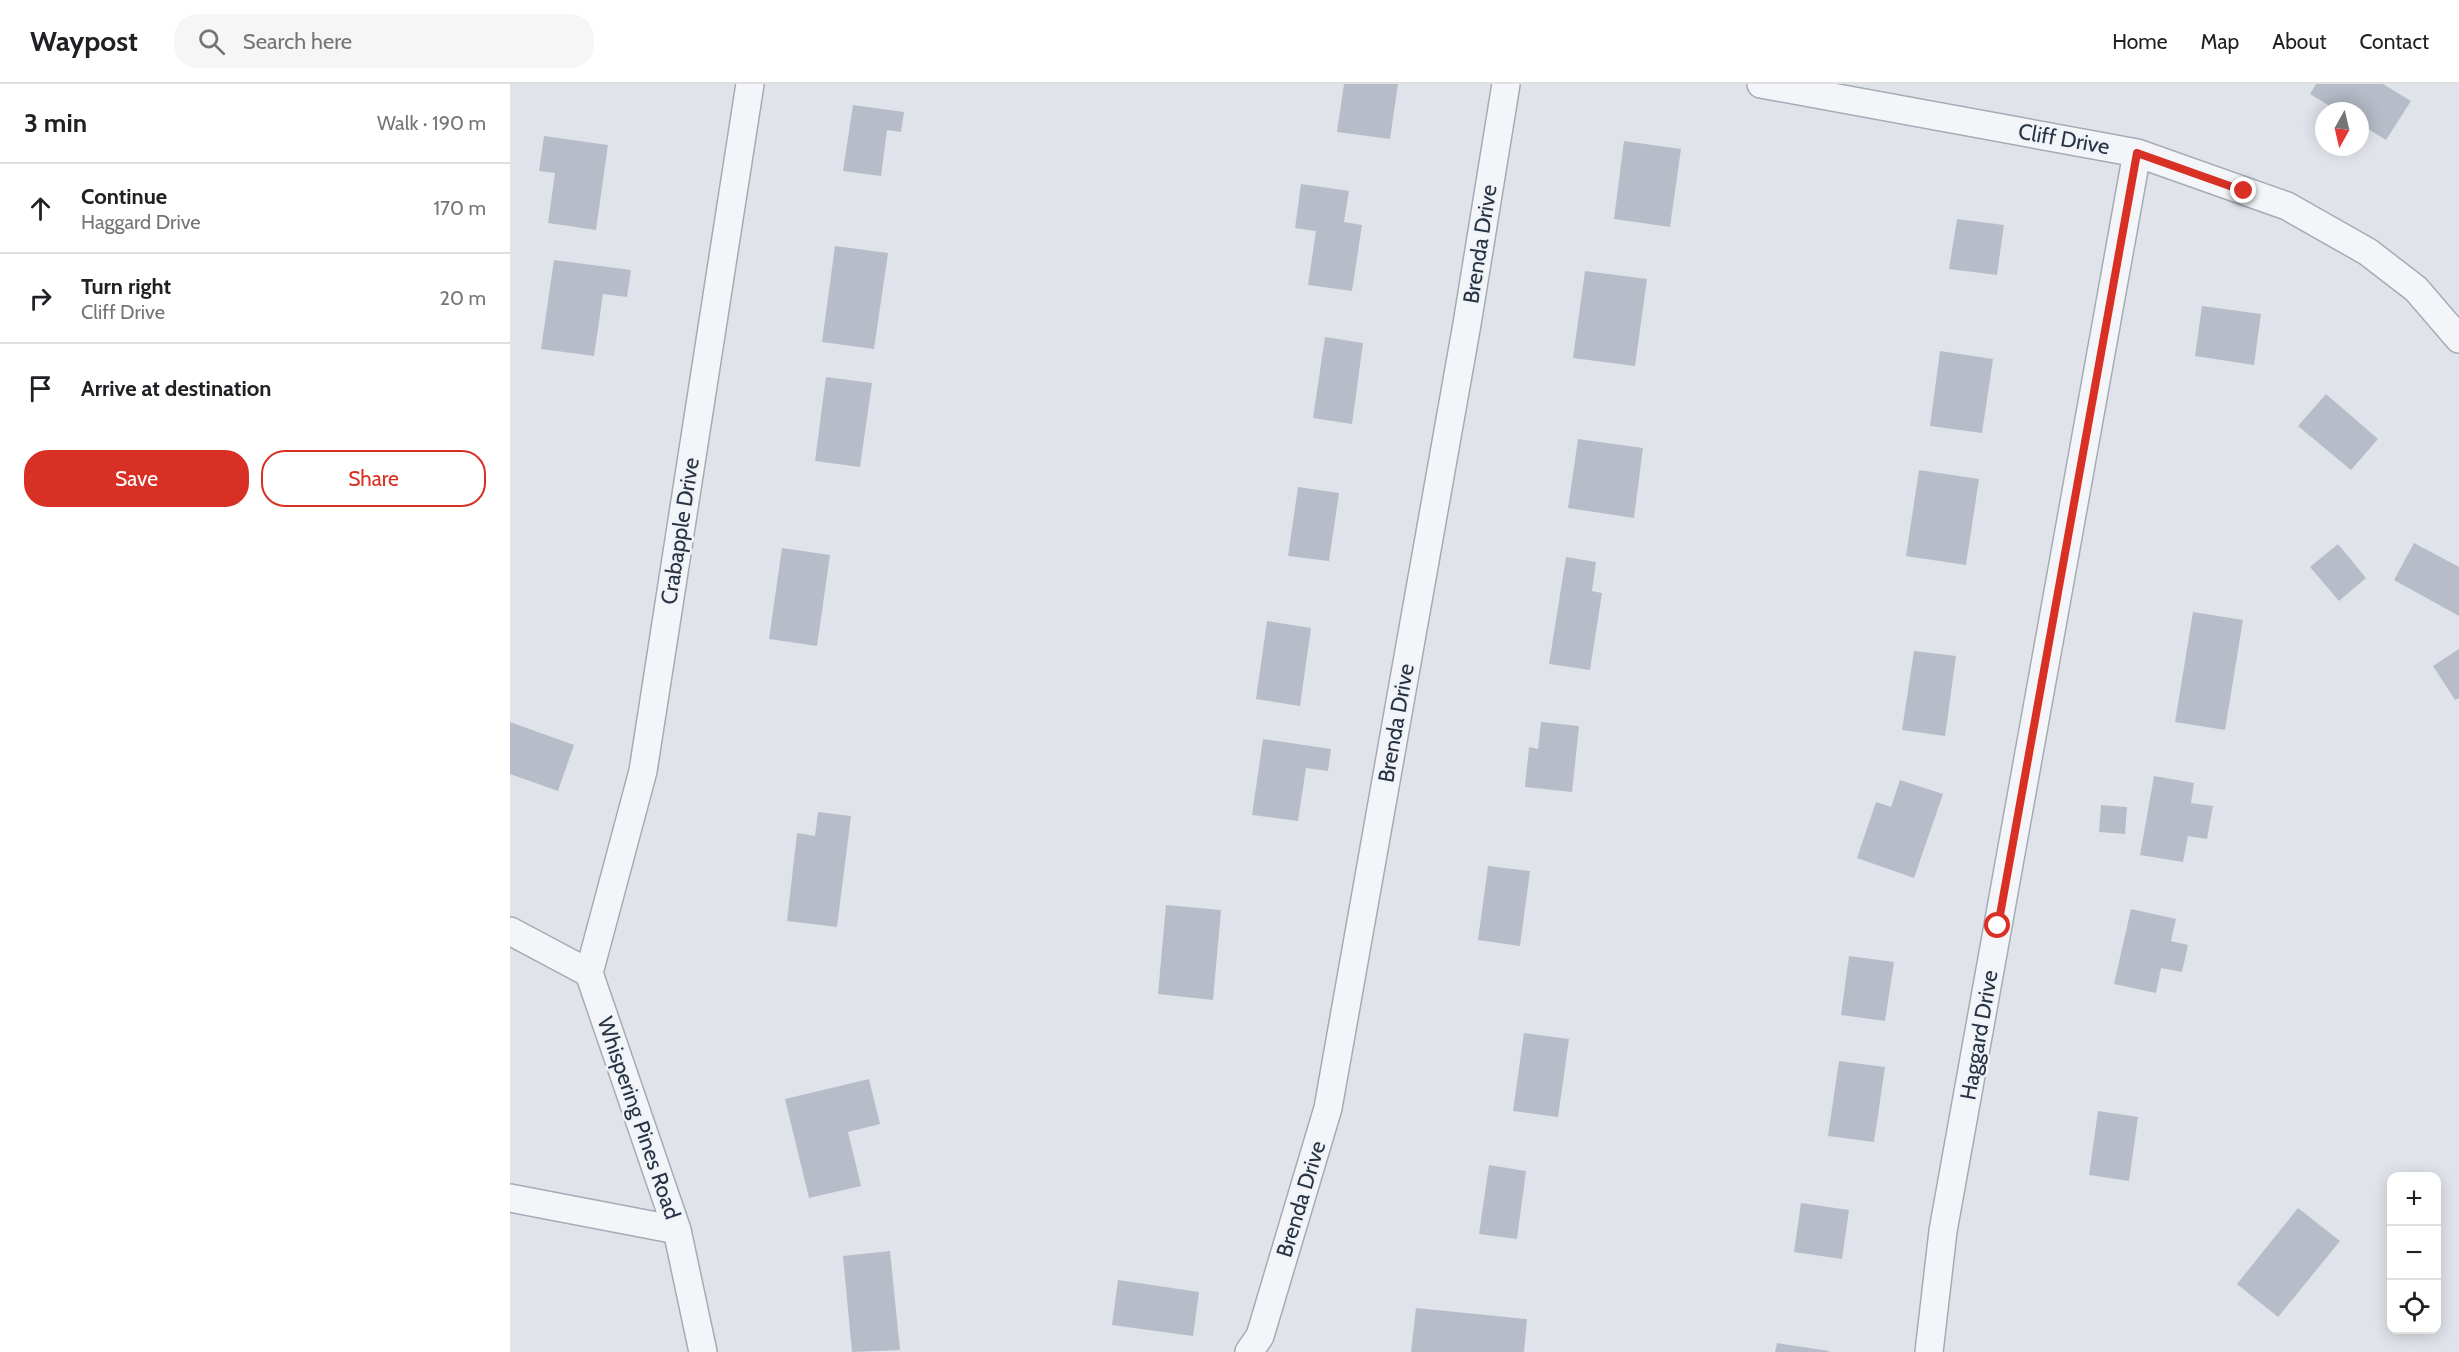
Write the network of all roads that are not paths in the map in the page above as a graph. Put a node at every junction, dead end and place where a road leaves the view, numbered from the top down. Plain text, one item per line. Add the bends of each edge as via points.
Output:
1 (750, 84) edge
2 (1506, 84) edge
3 (1761, 84) edge
4 (2137, 153) junction
5 (2459, 339) edge
6 (510, 931) edge
7 (589, 973) junction
8 (510, 1198) edge
9 (677, 1230) junction
10 (703, 1352) edge
11 (1249, 1352) edge
12 (1929, 1352) edge

1 - 7 street, Crabapple Drive via 643,771
2 - 11 street, Brenda Drive via 1328,1108 1260,1336
3 - 4 street, Cliff Drive
4 - 5 street, Cliff Drive via 2287,206 2368,252 2416,289
4 - 12 street, Haggard Drive via 1943,1231
6 - 7 street
7 - 9 street, Whispering Pines Road
8 - 9 street
9 - 10 street, Whispering Pines Road

